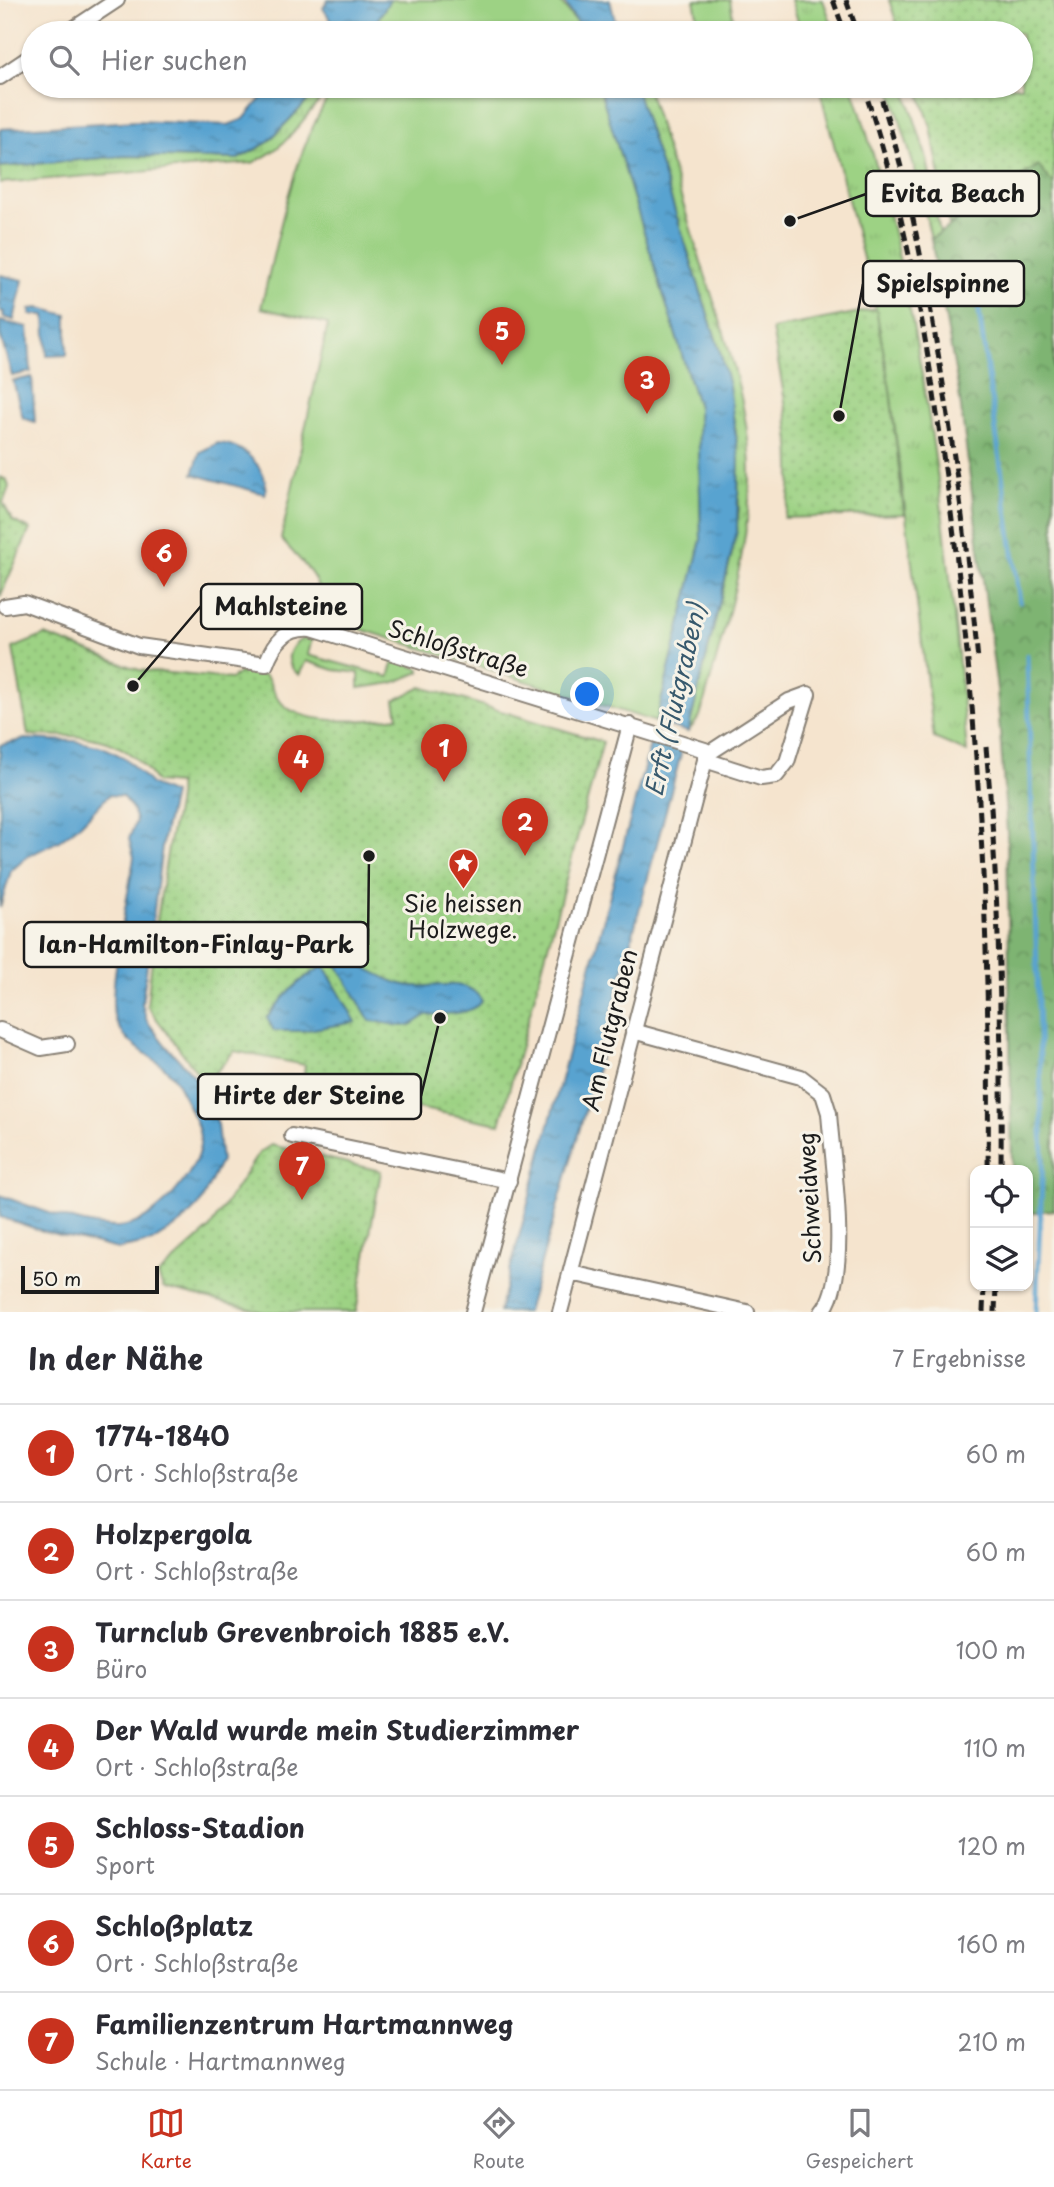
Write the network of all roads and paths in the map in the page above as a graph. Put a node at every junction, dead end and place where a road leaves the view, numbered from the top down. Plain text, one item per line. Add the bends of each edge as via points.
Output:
1 (117, 0) edge
2 (85, 21) edge
3 (21, 63) edge
4 (0, 77) edge
5 (5, 606) dead end
6 (629, 725) junction
7 (705, 757) junction
8 (0, 1030) edge
9 (633, 1031) junction
10 (67, 1044) dead end
11 (292, 1136) dead end
12 (509, 1181) junction
13 (571, 1273) junction
14 (473, 1312) edge
15 (559, 1312) edge
16 (747, 1312) edge
17 (822, 1312) edge

1 - 2 street
3 - 4 street
5 - 6 street, Schloßstraße via 24,603 139,646 266,664 283,636 305,628
6 - 7 street, Schloßstraße via 705,750
6 - 12 street
7 - 7 street via 761,778 776,776 787,762 808,694 789,701
7 - 9 street, Am Flutgraben
8 - 10 street via 41,1048
9 - 13 street, Am Flutgraben
9 - 17 street, Schweidweg via 796,1076 814,1084 825,1097 838,1254 833,1290
11 - 12 street
12 - 14 street
13 - 15 street, Am Flutgraben
13 - 16 street

